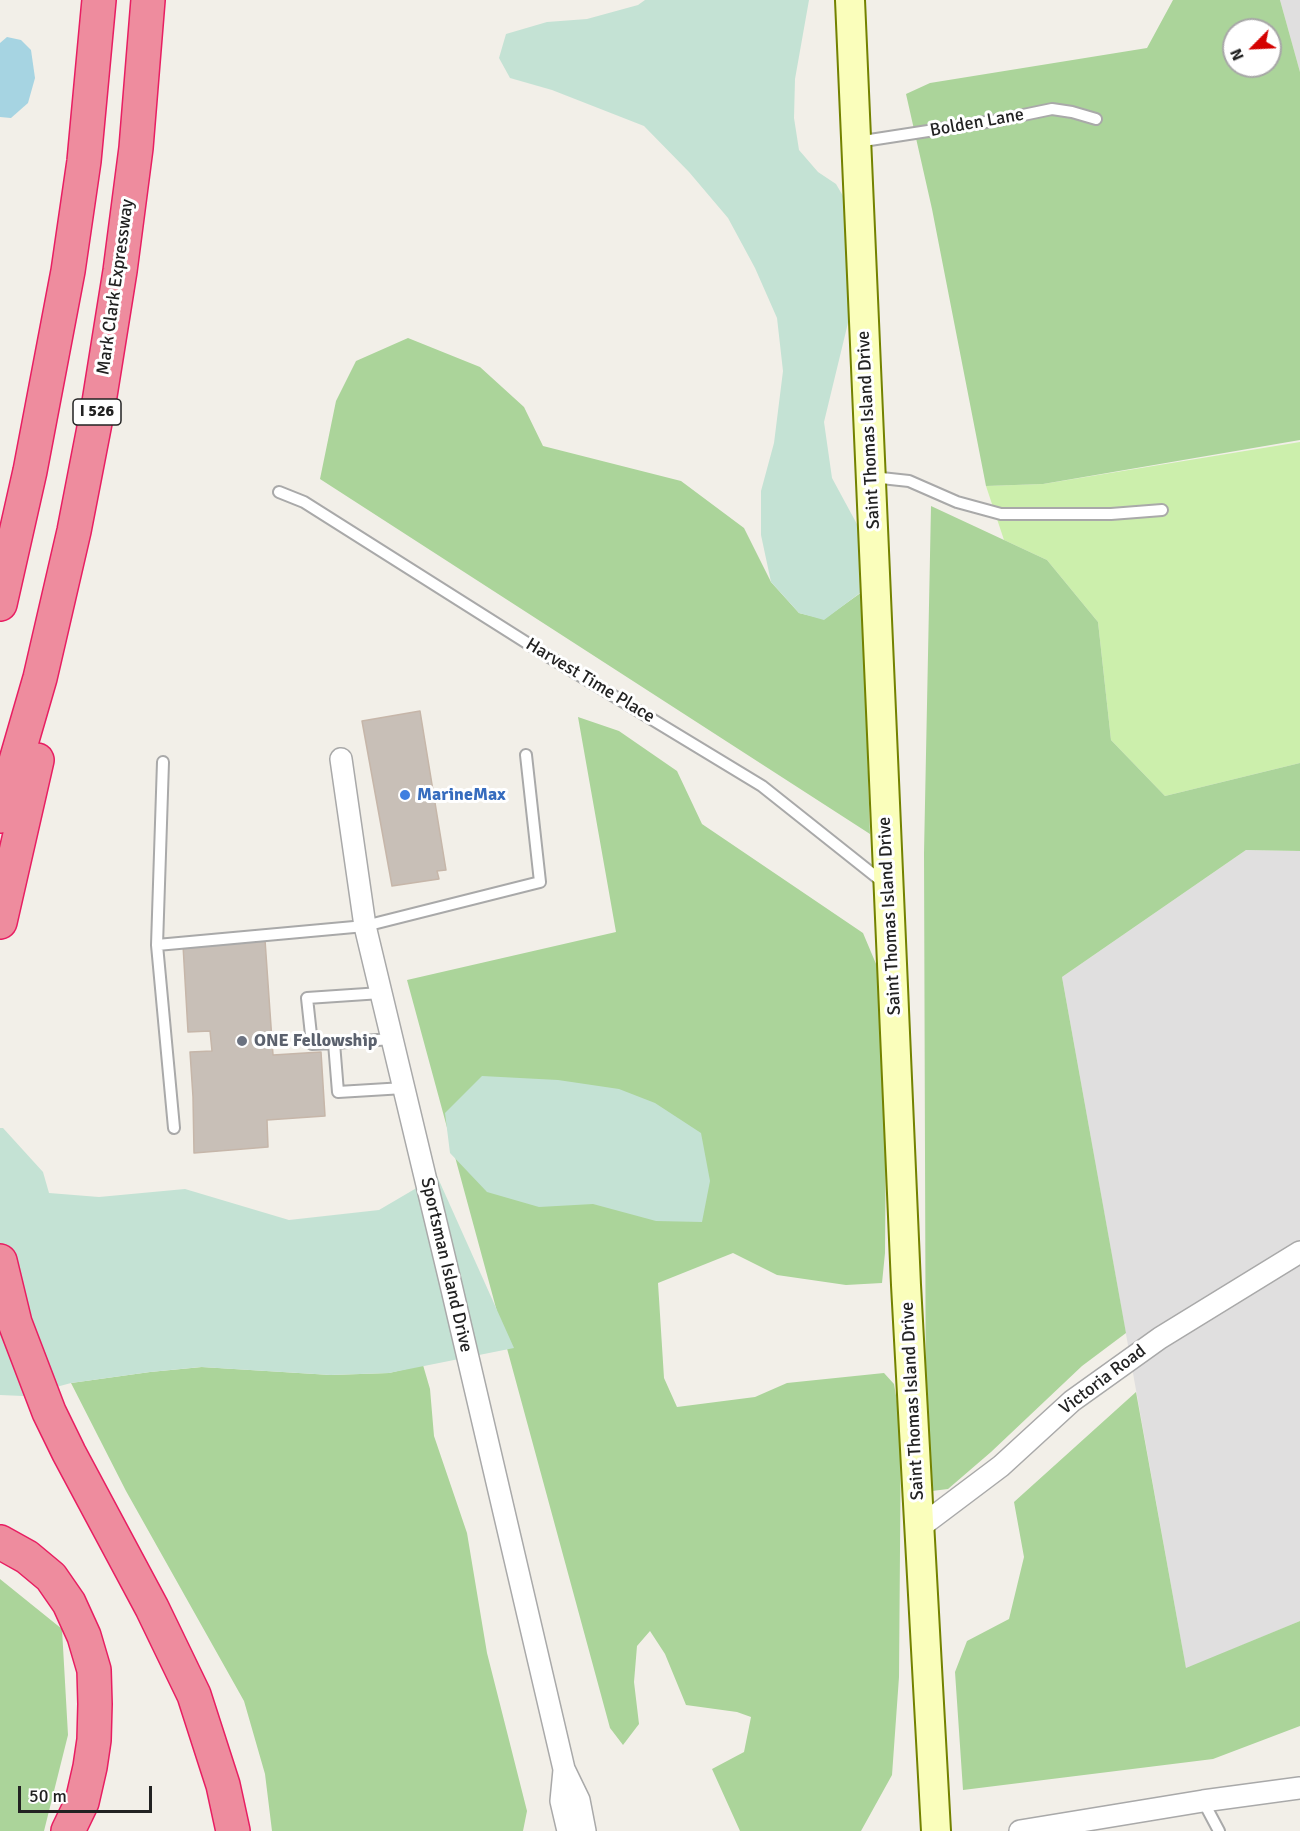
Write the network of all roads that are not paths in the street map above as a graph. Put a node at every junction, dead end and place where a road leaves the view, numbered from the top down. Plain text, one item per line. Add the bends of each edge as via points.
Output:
1 (99, 0) edge
2 (148, 0) edge
3 (850, 0) edge
4 (1096, 119) dead end
5 (856, 142) junction
6 (871, 477) junction
7 (279, 492) dead end
8 (1162, 510) dead end
9 (74, 531) junction
10 (0, 604) edge
11 (526, 755) dead end
12 (340, 759) dead end
13 (163, 762) dead end
14 (0, 816) edge
15 (889, 887) junction
16 (0, 922) edge
17 (365, 926) junction
18 (157, 945) junction
19 (381, 993) junction
20 (392, 1040) junction
21 (334, 1043) junction
22 (404, 1088) junction
23 (174, 1128) dead end
24 (1300, 1252) edge
25 (0, 1261) edge
26 (920, 1527) junction
27 (0, 1542) edge
28 (564, 1769) junction
29 (1300, 1788) edge
30 (1203, 1801) junction
31 (68, 1831) edge
32 (233, 1831) edge
33 (567, 1831) edge
34 (585, 1831) edge
35 (936, 1831) edge
36 (1020, 1831) edge
37 (1219, 1831) edge

1 - 10 highway via 68,271
2 - 9 highway, Mark Clark Expressway / I 526 via 136,148 120,271
3 - 5 main road, Saint Thomas Island Drive
4 - 5 lane, Bolden Lane via 1052,109
5 - 6 main road, Saint Thomas Island Drive
6 - 8 lane via 909,481 957,502 1001,514
6 - 15 main road, Saint Thomas Island Drive
7 - 15 lane, Harvest Time Place via 304,502 762,786
9 - 14 highway, Mark Clark Expressway / I 526 via 40,678
9 - 16 highway via 54,688
11 - 17 lane via 540,882
12 - 17 street, Sportsman Island Drive
13 - 18 lane
15 - 26 main road, Saint Thomas Island Drive
17 - 18 lane
17 - 19 street, Sportsman Island Drive
18 - 23 lane
19 - 20 street, Sportsman Island Drive
19 - 21 lane via 307,998 312,1044
20 - 21 lane
20 - 22 street, Sportsman Island Drive
21 - 22 lane via 338,1092
22 - 28 street, Sportsman Island Drive
24 - 26 street, Victoria Road via 1160,1338 1072,1401 1001,1466
25 - 32 highway via 15,1323 49,1412 194,1695 223,1785
26 - 35 main road, Saint Thomas Island Drive
27 - 31 highway via 51,1577 69,1603 94,1671 94,1740 82,1802
28 - 33 street, Sportsman Island Drive via 561,1801
28 - 34 street, Sportsman Island Drive via 579,1800
29 - 30 street
30 - 36 street
30 - 37 lane

